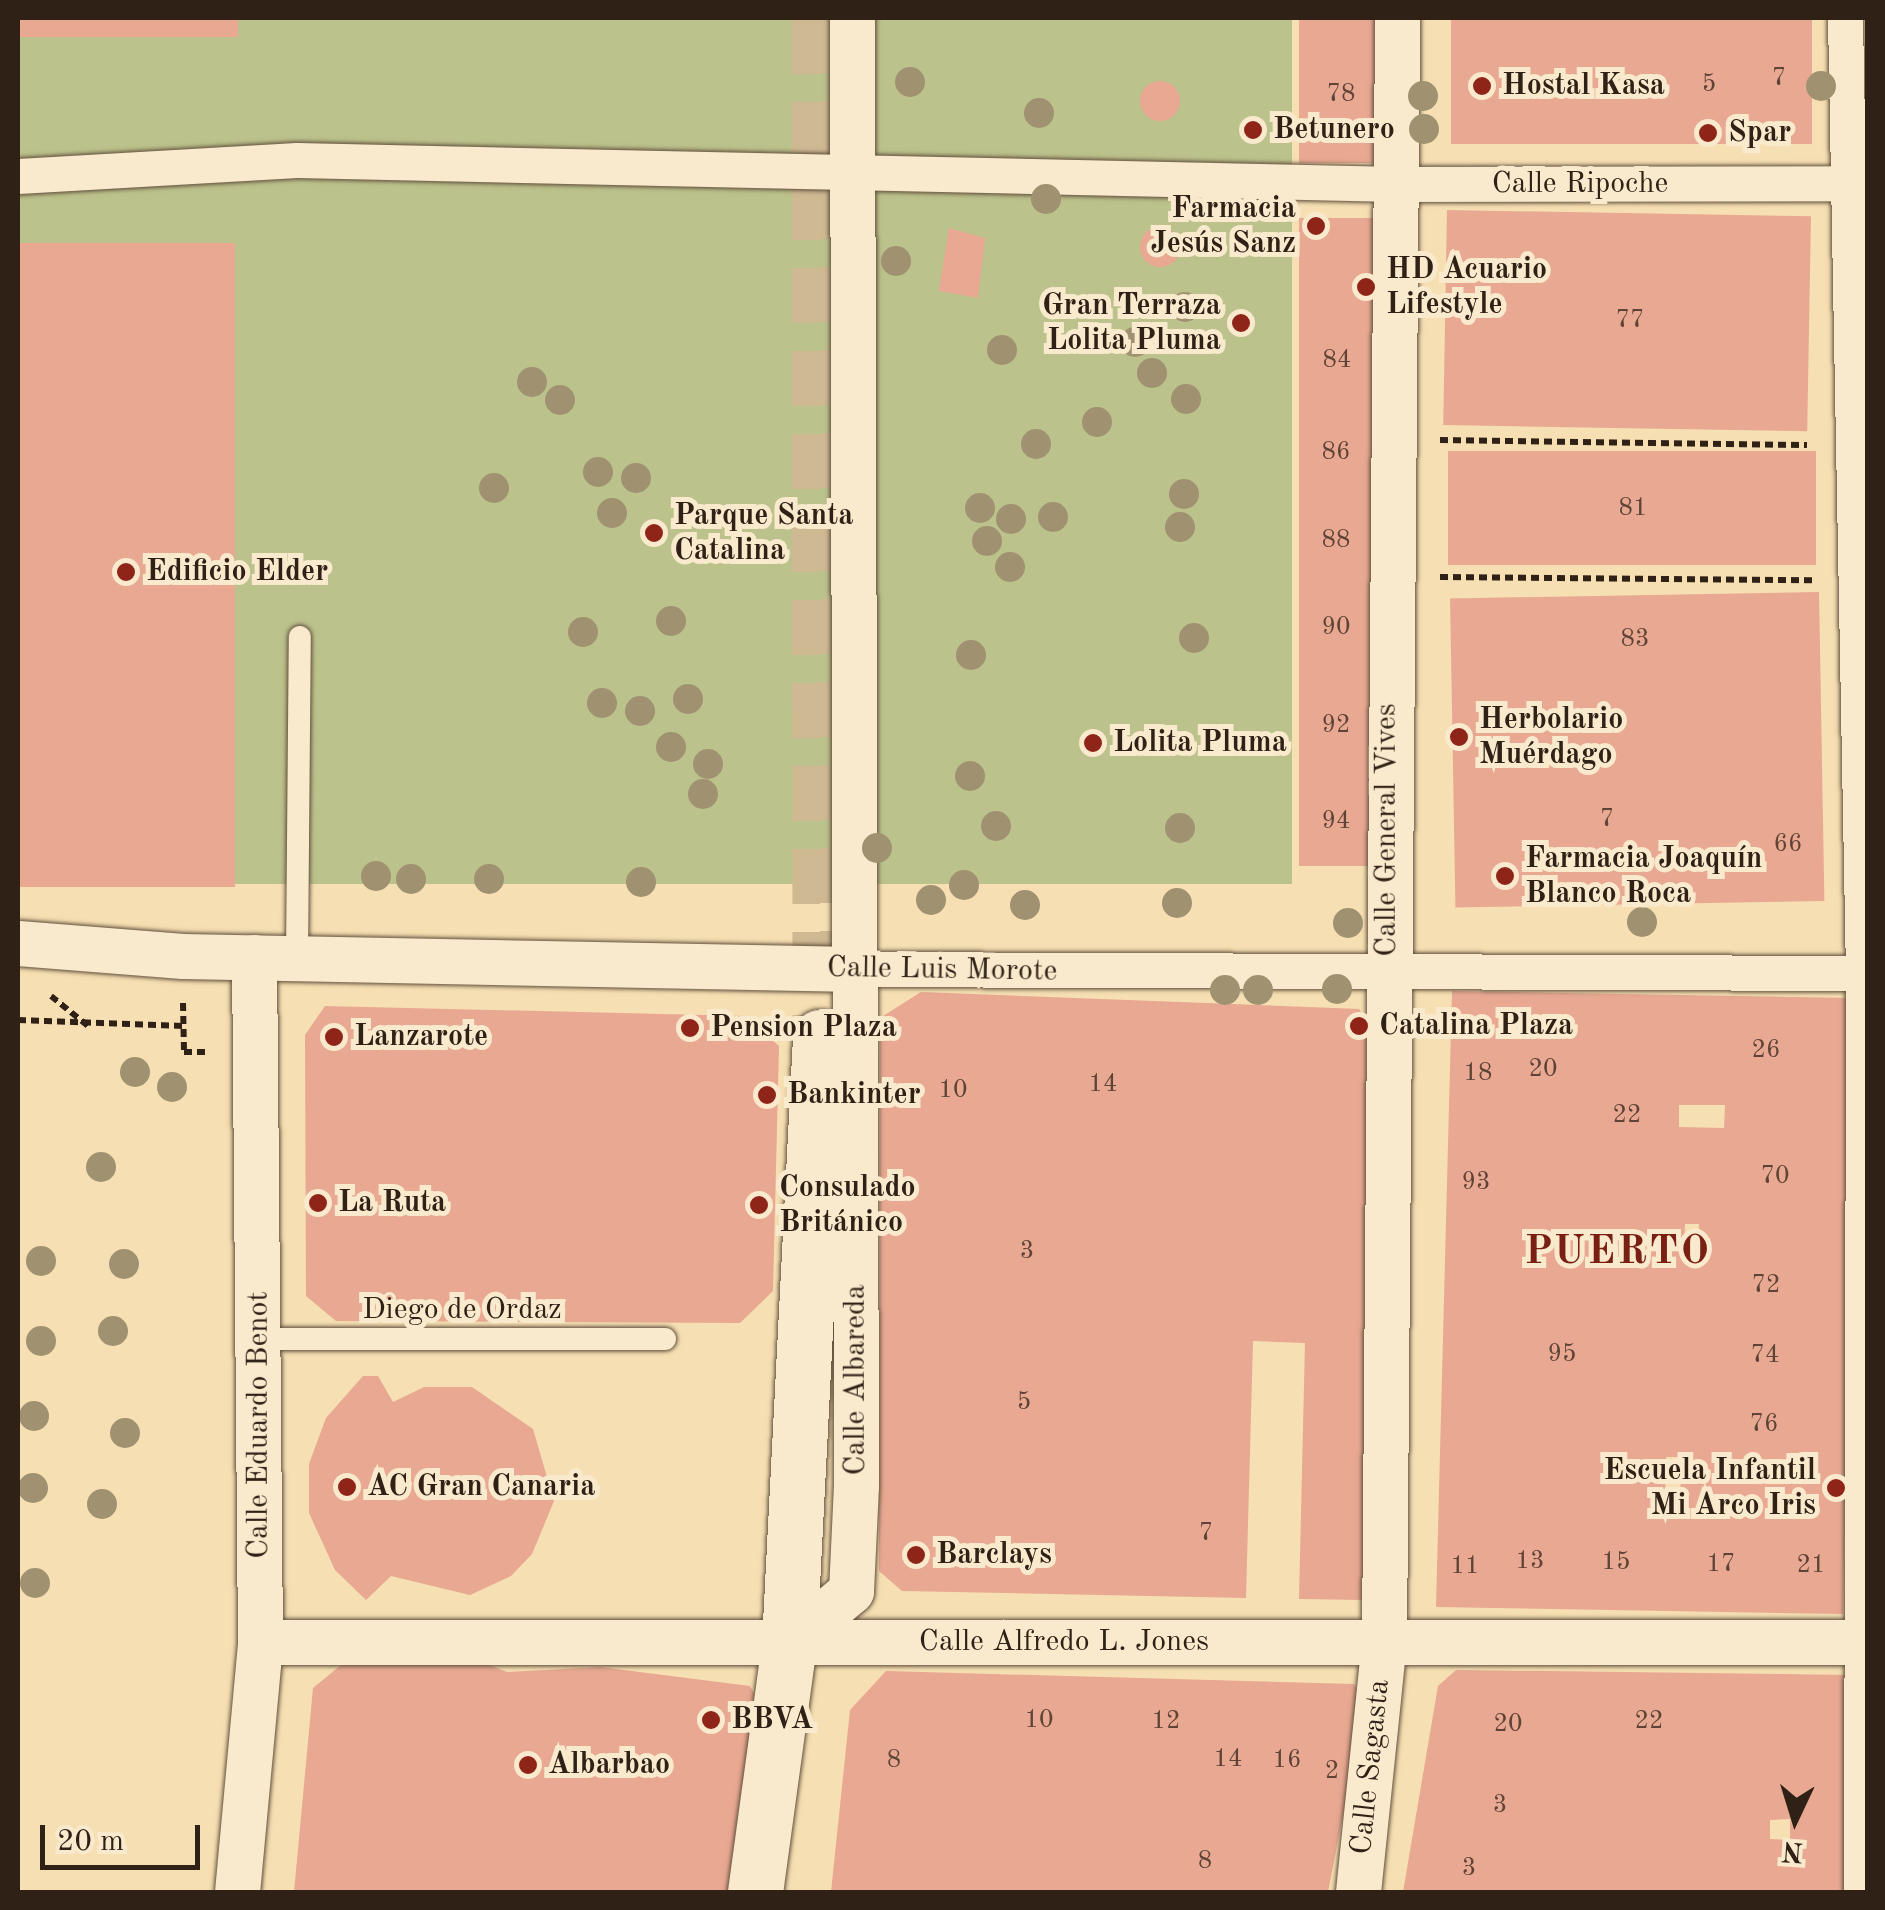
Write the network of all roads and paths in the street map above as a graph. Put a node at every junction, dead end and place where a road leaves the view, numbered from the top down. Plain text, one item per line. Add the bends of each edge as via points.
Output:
1 (852, 18) edge
2 (1396, 18) edge
3 (1846, 18) edge
4 (853, 166) junction
5 (18, 176) edge
6 (1858, 183) edge
7 (1397, 184) junction
8 (1388, 438) junction
9 (1850, 446) junction
10 (1388, 577) junction
11 (1852, 580) junction
12 (300, 638) dead end
13 (18, 943) edge
14 (276, 957) junction
15 (856, 968) junction
16 (1865, 973) edge
17 (1386, 976) junction
18 (18, 1020) edge
19 (184, 1026) dead end
20 (820, 1037) tunnel mouth
21 (260, 1339) junction
22 (665, 1340) dead end
23 (260, 1642) junction
24 (1384, 1642) junction
25 (1867, 1642) edge
26 (789, 1643) junction
27 (237, 1892) edge
28 (756, 1892) edge
29 (1358, 1892) edge
30 (1861, 1892) edge

1 - 4 street, Calle Albareda
2 - 7 street, Calle General Vives
3 - 6 street
4 - 5 street via 298,160
4 - 7 street, Calle Ripoche
4 - 15 street, Calle Albareda
6 - 7 street, Calle Ripoche
6 - 9 street
7 - 8 street, Calle General Vives
8 - 9 path
8 - 10 street, Calle General Vives
9 - 11 street
10 - 11 path
10 - 17 street, Calle General Vives
11 - 16 street
12 - 14 lane
13 - 14 street, Calle Luis Morote
14 - 15 street, Calle Luis Morote
14 - 21 street, Calle Eduardo Benot
15 - 17 street, Calle Luis Morote
15 - 26 street, Calle Albareda via 851,1591
16 - 17 street, Calle Luis Morote
16 - 25 street
17 - 24 street, Calle General Vives
18 - 19 path
20 - 26 street, Calle Albareda
21 - 22 lane, Diego de Ordaz
21 - 23 street, Calle Eduardo Benot
23 - 26 street, Calle Alfredo L. Jones
23 - 27 street, Calle Eduardo Benot
24 - 25 street, Calle Alfredo L. Jones
24 - 26 street, Calle Alfredo L. Jones
24 - 29 street, Calle Sagasta
25 - 30 street
26 - 28 street, Calle Albareda

